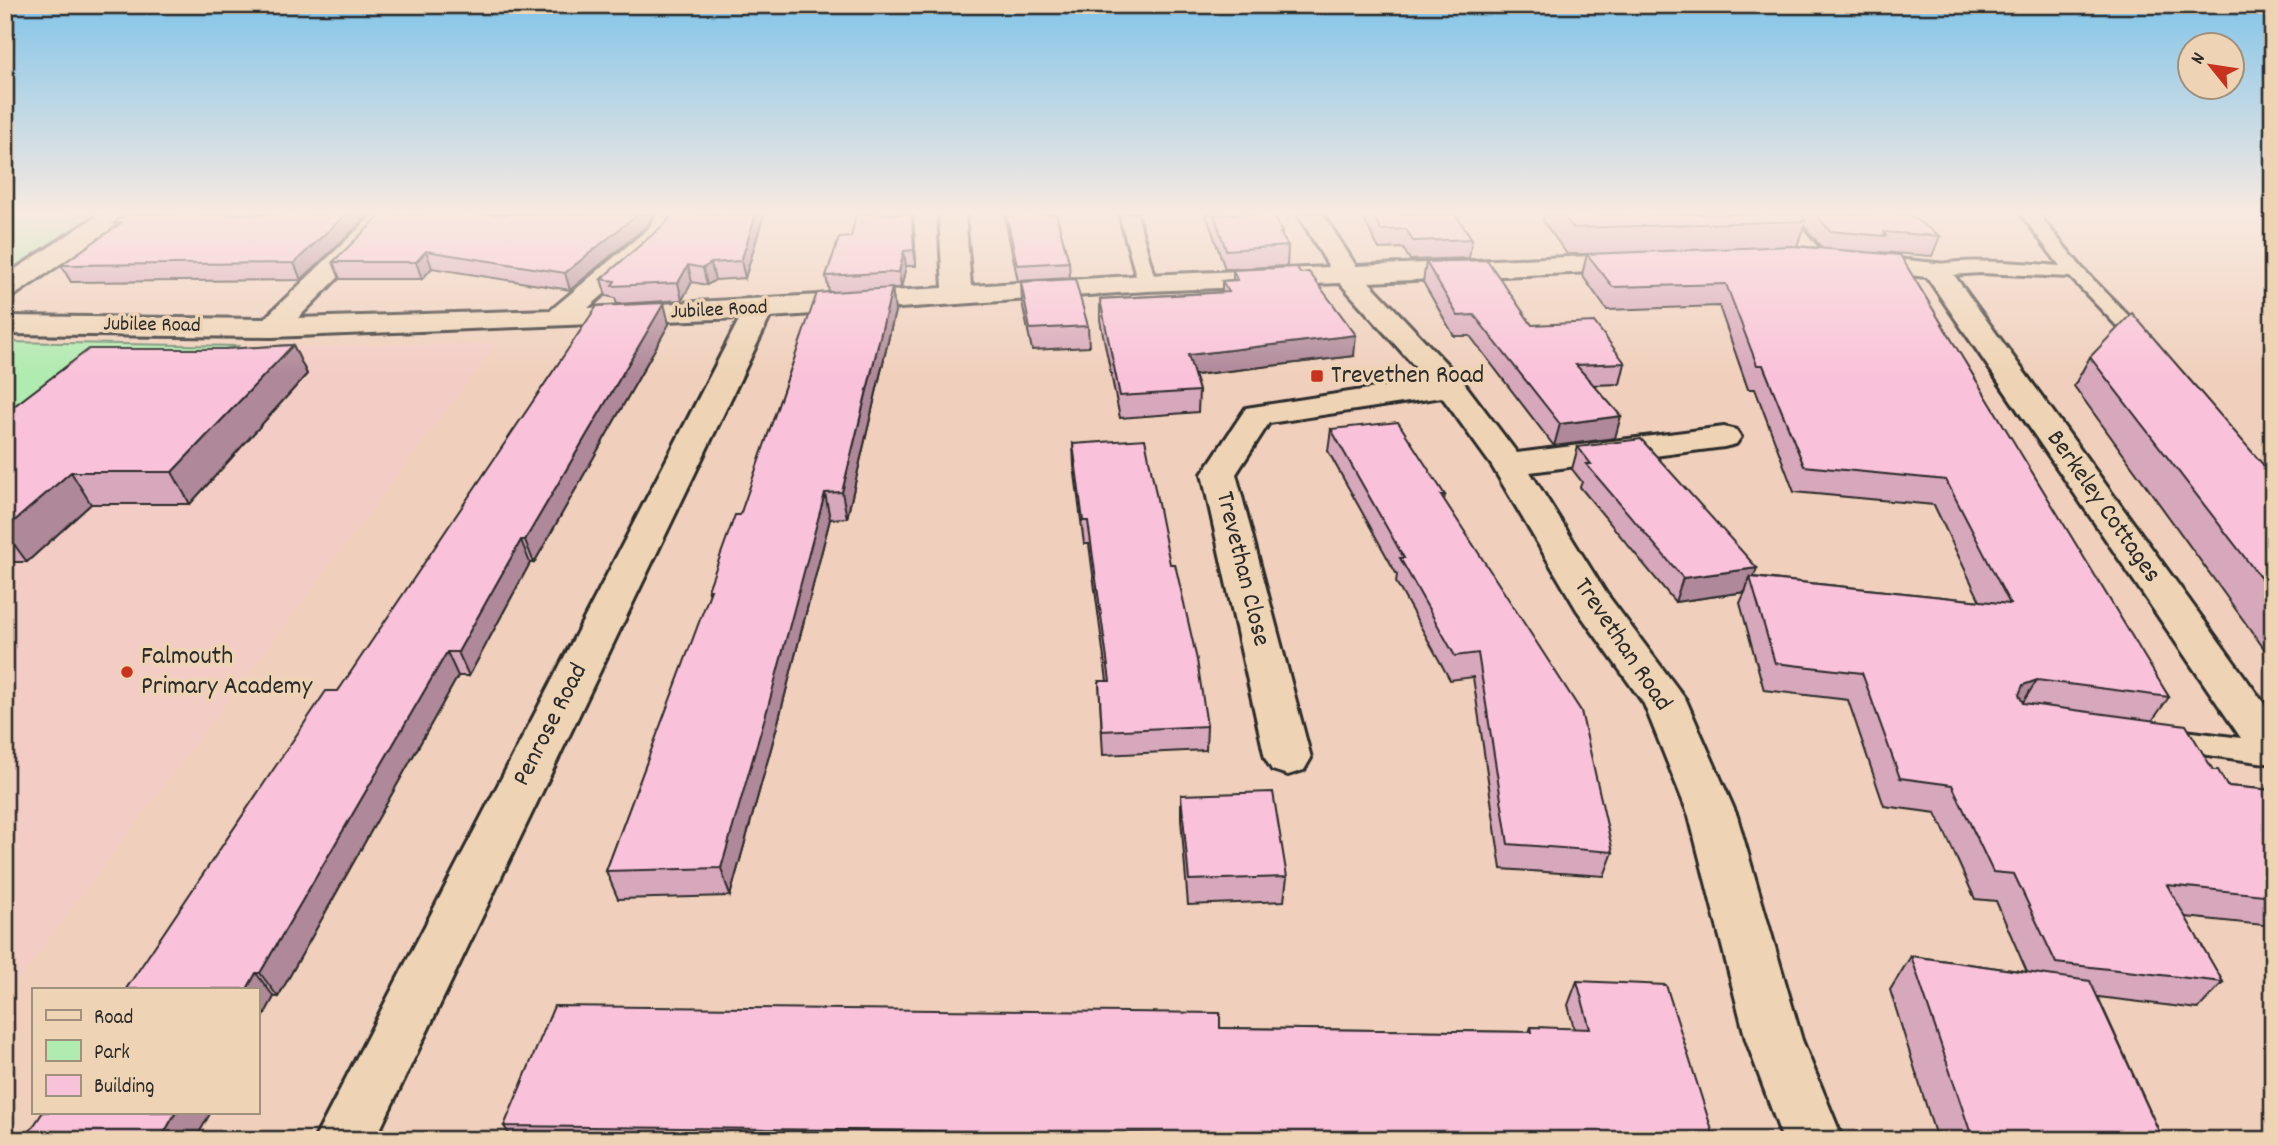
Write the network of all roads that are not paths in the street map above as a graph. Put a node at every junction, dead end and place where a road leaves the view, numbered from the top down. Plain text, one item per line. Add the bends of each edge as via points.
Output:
1 (37, 267) edge
2 (334, 267) edge
3 (618, 267) edge
4 (956, 267) edge
5 (1143, 267) edge
6 (1343, 267) edge
7 (1518, 267) edge
8 (1906, 267) edge
9 (1974, 267) edge
10 (1988, 267) edge
11 (2072, 267) edge
12 (1936, 270) junction
13 (2076, 272) junction
14 (1348, 275) junction
15 (1147, 283) junction
16 (5, 289) edge
17 (958, 297) junction
18 (759, 309) junction
19 (559, 318) junction
20 (5, 325) edge
21 (272, 328) junction
22 (2163, 363) edge
23 (1450, 386) junction
24 (1724, 438) dead end
25 (1508, 464) junction
26 (2126, 734) edge
27 (2273, 743) edge
28 (2273, 752) edge
29 (1288, 758) dead end
30 (344, 1140) edge
31 (1813, 1140) edge

1 - 16 street
2 - 21 street
3 - 19 street
4 - 17 street
5 - 15 lane
6 - 14 street, Trevethan Road
7 - 14 street, Jubilee Road
8 - 12 street
9 - 12 lane
10 - 13 lane
11 - 13 lane
12 - 27 street, Berkeley Cottages
13 - 22 lane
14 - 15 street, Jubilee Road
14 - 23 street, Trevethan Road
15 - 17 street, Jubilee Road
17 - 18 street, Jubilee Road
18 - 19 street, Jubilee Road
18 - 30 street, Penrose Road
19 - 21 street, Jubilee Road
20 - 21 street, Jubilee Road
23 - 25 street, Trevethan Road
23 - 29 street, Trevethan Close via 1258,415 1219,474
24 - 25 street
25 - 31 street, Trevethan Road via 1591,601 1664,700 1713,816 1774,1040
26 - 28 lane

